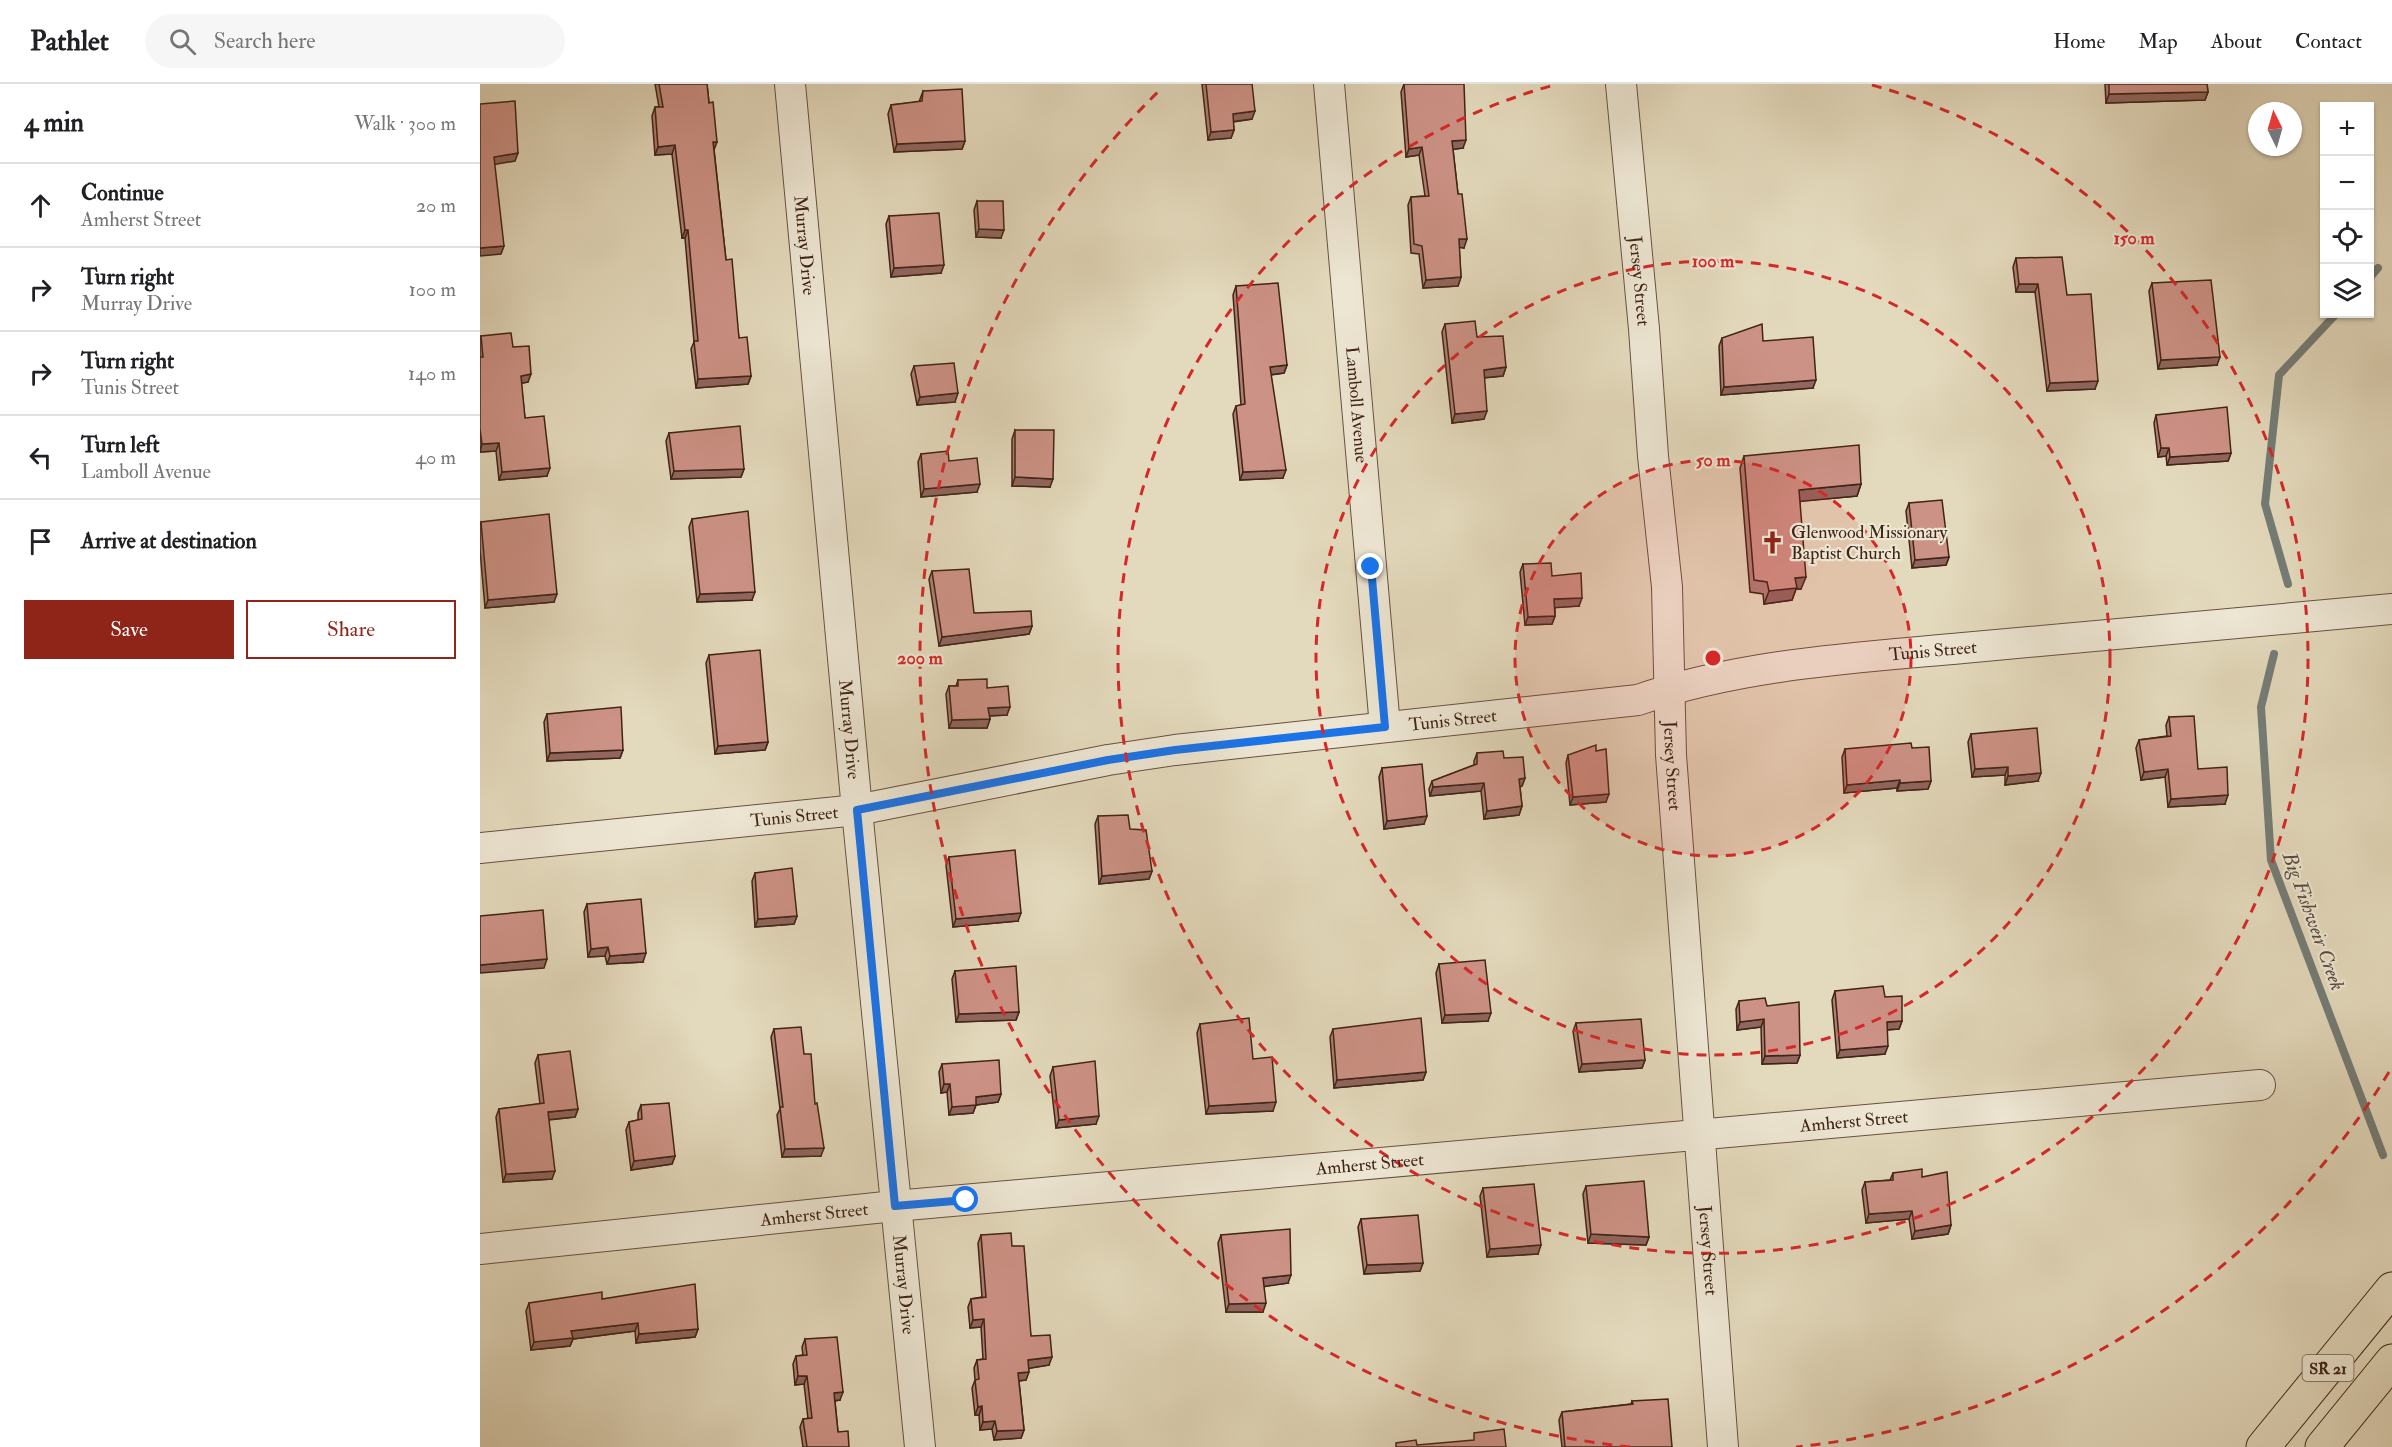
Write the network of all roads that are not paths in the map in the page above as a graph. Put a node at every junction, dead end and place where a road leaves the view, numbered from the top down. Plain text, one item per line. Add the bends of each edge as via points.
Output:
1 (790, 84) edge
2 (1329, 84) edge
3 (1621, 84) edge
4 (2392, 609) edge
5 (1668, 689) junction
6 (1385, 727) junction
7 (857, 810) junction
8 (480, 848) edge
9 (2260, 1085) dead end
10 (1700, 1134) junction
11 (895, 1206) junction
12 (480, 1249) edge
13 (2392, 1289) edge
14 (2392, 1361) edge
15 (920, 1447) edge
16 (1723, 1447) edge
17 (2263, 1447) edge
18 (2322, 1447) edge

1 - 7 street, Murray Drive
2 - 6 street, Lamboll Avenue
3 - 5 street, Jersey Street via 1667,587
4 - 5 street, Tunis Street via 1840,660 1732,674
5 - 6 street, Tunis Street via 1638,700
5 - 10 street, Jersey Street
6 - 7 street, Tunis Street via 1120,758
7 - 8 street, Tunis Street
7 - 11 street, Murray Drive
9 - 10 street, Amherst Street
10 - 11 street, Amherst Street
10 - 16 street, Jersey Street
11 - 12 street, Amherst Street
11 - 15 street, Murray Drive
13 - 17 main road, SR 21
14 - 18 main road, SR 21

